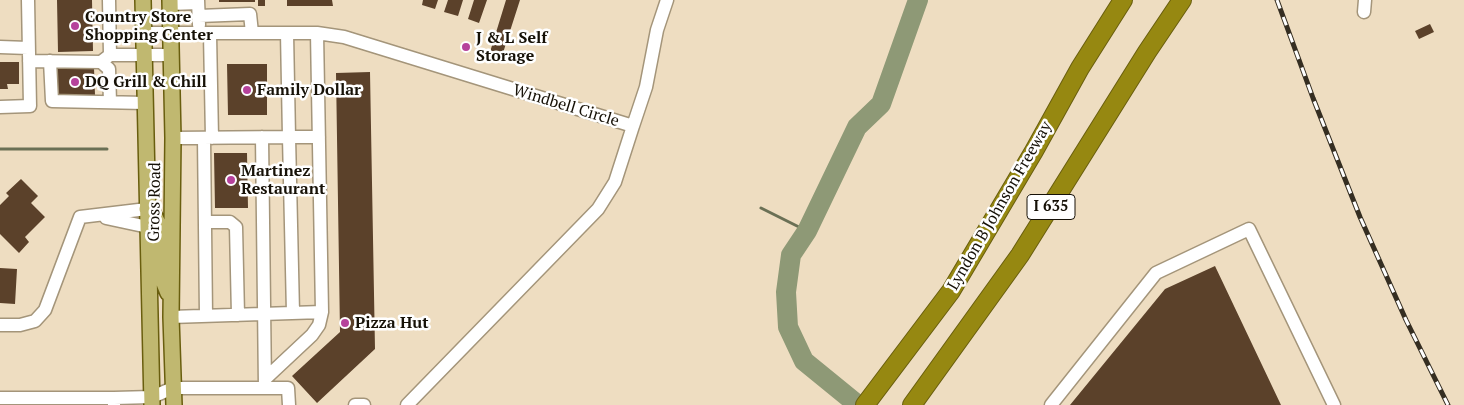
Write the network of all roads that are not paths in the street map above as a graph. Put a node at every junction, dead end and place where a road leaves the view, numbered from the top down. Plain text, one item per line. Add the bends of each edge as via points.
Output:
1 (28, 0) edge
2 (109, 0) edge
3 (143, 0) edge
4 (666, 0) edge
5 (1117, 0) edge
6 (1122, 0) edge
7 (170, 2) edge
8 (198, 2) edge
9 (1179, 4) edge
10 (199, 16) junction
11 (143, 33) junction
12 (171, 33) junction
13 (204, 33) junction
14 (252, 33) junction
15 (287, 33) junction
16 (317, 33) junction
17 (0, 47) edge
18 (28, 48) junction
19 (144, 55) junction
20 (172, 55) junction
21 (105, 59) junction
22 (29, 61) junction
23 (50, 61) junction
24 (1080, 68) junction
25 (30, 92) junction
26 (52, 93) junction
27 (110, 102) junction
28 (145, 103) junction
29 (0, 106) edge
30 (633, 126) junction
31 (262, 137) junction
32 (289, 137) junction
33 (319, 137) junction
34 (173, 138) junction
35 (208, 138) junction
36 (147, 209) junction
37 (96, 216) junction
38 (205, 222) junction
39 (148, 227) junction
40 (171, 299) junction
41 (322, 312) junction
42 (293, 313) junction
43 (264, 314) junction
44 (238, 315) junction
45 (206, 316) junction
46 (171, 317) junction
47 (0, 325) edge
48 (265, 383) junction
49 (173, 388) junction
50 (0, 398) edge
51 (25, 401) edge
52 (152, 401) edge
53 (84, 402) edge
54 (114, 402) edge
55 (914, 402) edge
56 (169, 405) edge
57 (174, 405) edge
58 (289, 405) edge
59 (355, 405) edge
60 (364, 405) edge
61 (407, 405) edge
62 (865, 405) edge
63 (1051, 405) edge
64 (1334, 405) edge

1 - 18 street
2 - 21 street
3 - 11 main road, Gross Road
4 - 30 street via 646,87
5 - 24 highway
6 - 24 highway, Lyndon B Johnson Freeway / I 635
7 - 8 street
7 - 12 main road, Gross Road
8 - 10 street
9 - 55 highway, I 635 via 1020,255
10 - 13 street
10 - 14 street via 250,14
11 - 12 street, Windbell Circle
11 - 19 main road, Gross Road
12 - 13 street, Windbell Circle
12 - 20 main road, Gross Road
13 - 14 street, Windbell Circle
13 - 35 street
14 - 15 street, Windbell Circle
15 - 16 street, Windbell Circle
15 - 32 street
16 - 30 street, Windbell Circle via 356,41
16 - 33 street
17 - 18 street
18 - 22 street
19 - 20 street
19 - 21 street
19 - 28 main road, Gross Road
20 - 34 main road, Gross Road
21 - 23 street
21 - 27 street via 109,69
22 - 23 street
22 - 25 street
23 - 26 street
24 - 62 highway, Lyndon B Johnson Freeway / I 635 via 950,291
25 - 26 street
25 - 29 street via 30,106
26 - 27 street via 52,101
27 - 28 street
28 - 36 main road, Gross Road
30 - 61 street, Windbell Circle via 615,182 598,209
31 - 32 street
31 - 35 street
31 - 43 street
32 - 33 street
32 - 42 street
33 - 41 street
34 - 35 street
34 - 40 main road, Gross Road
35 - 38 street
36 - 37 street
36 - 39 main road, Gross Road
36 - 40 main road via 152,211 158,222 159,271
37 - 39 street
37 - 47 street via 80,217 45,310 35,321 20,326
38 - 44 street via 230,222 236,228
38 - 45 street
39 - 52 main road, Gross Road
40 - 46 main road, Gross Road
41 - 42 street
41 - 48 street via 312,335
42 - 43 street
43 - 44 street
43 - 48 street
44 - 45 street
45 - 46 street
46 - 49 main road, Gross Road
48 - 49 street
48 - 58 street via 288,388
49 - 52 street
49 - 57 main road, Gross Road
50 - 51 street
51 - 53 street
52 - 54 street
52 - 56 street
53 - 54 street
59 - 60 street
63 - 64 street via 1156,273 1249,229

